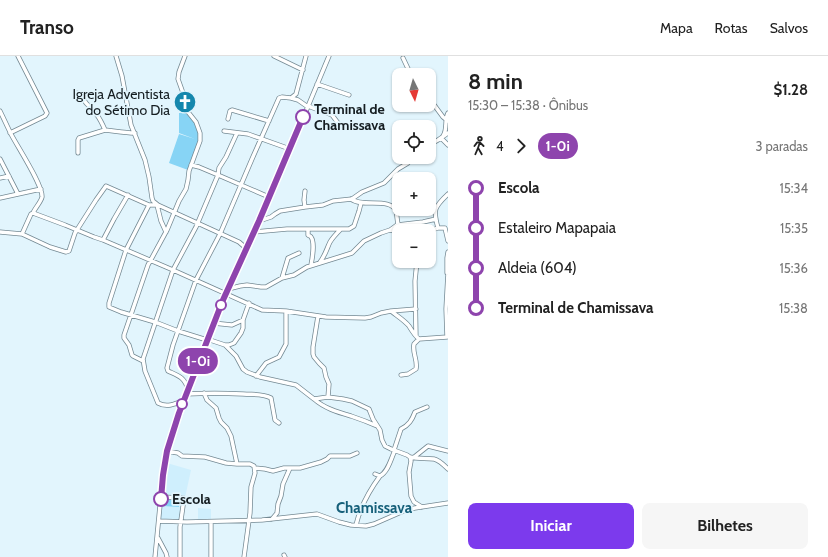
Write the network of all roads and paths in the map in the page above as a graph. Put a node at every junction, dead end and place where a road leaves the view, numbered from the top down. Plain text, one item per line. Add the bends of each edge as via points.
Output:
1 (18, 56) edge
2 (116, 56) edge
3 (185, 56) edge
4 (274, 56) edge
5 (306, 56) edge
6 (329, 56) edge
7 (403, 58) edge
8 (408, 68) edge
9 (303, 70) junction
10 (317, 84) junction
11 (77, 92) dead end
12 (296, 94) junction
13 (349, 95) dead end
14 (290, 98) junction
15 (298, 100) junction
16 (308, 106) junction
17 (436, 108) edge
18 (0, 111) edge
19 (448, 113) edge
20 (228, 119) dead end
21 (447, 120) edge
22 (269, 121) junction
23 (338, 123) dead end
24 (105, 130) junction
25 (224, 130) dead end
26 (10, 133) junction
27 (135, 133) junction
28 (237, 133) junction
29 (448, 133) edge
30 (442, 137) junction
31 (261, 139) junction
32 (436, 141) edge
33 (448, 145) edge
34 (290, 149) junction
35 (78, 153) dead end
36 (0, 158) edge
37 (406, 164) edge
38 (191, 165) junction
39 (218, 175) junction
40 (9, 176) junction
41 (0, 178) edge
42 (241, 185) junction
43 (40, 189) junction
44 (305, 191) dead end
45 (18, 194) junction
46 (448, 194) edge
47 (128, 195) junction
48 (269, 197) junction
49 (0, 198) edge
50 (351, 199) junction
51 (361, 203) junction
52 (150, 204) junction
53 (157, 205) junction
54 (305, 207) junction
55 (175, 212) junction
56 (33, 213) junction
57 (436, 219) junction
58 (259, 221) junction
59 (198, 223) junction
60 (398, 224) edge
61 (406, 224) edge
62 (438, 228) joint
63 (308, 229) junction
64 (341, 229) junction
65 (77, 230) junction
66 (390, 230) edge
67 (0, 232) edge
68 (166, 232) junction
69 (254, 232) junction
70 (22, 234) junction
71 (220, 234) junction
72 (447, 234) edge
73 (103, 240) junction
74 (448, 241) edge
75 (246, 248) junction
76 (126, 250) junction
77 (448, 252) edge
78 (299, 254) dead end
79 (150, 260) junction
80 (320, 263) junction
81 (311, 265) junction
82 (416, 268) edge
83 (173, 270) junction
84 (448, 273) edge
85 (282, 278) junction
86 (196, 280) junction
87 (227, 292) junction
88 (447, 303) edge
89 (249, 304) junction
90 (416, 309) junction
91 (286, 311) junction
92 (391, 311) junction
93 (131, 314) junction
94 (318, 316) junction
95 (244, 320) junction
96 (155, 322) junction
97 (214, 323) junction
98 (178, 331) junction
99 (416, 336) junction
100 (448, 337) edge
101 (419, 339) junction
102 (207, 340) junction
103 (225, 345) junction
104 (143, 361) junction
105 (401, 375) dead end
106 (256, 376) junction
107 (188, 389) junction
108 (204, 393) junction
109 (186, 394) junction
110 (328, 397) junction
111 (314, 399) junction
112 (183, 401) junction
113 (427, 407) dead end
114 (279, 424) dead end
115 (378, 426) junction
116 (394, 450) junction
117 (167, 451) junction
118 (448, 451) edge
119 (357, 453) dead end
120 (411, 457) junction
121 (237, 464) junction
122 (255, 468) junction
123 (290, 468) junction
124 (448, 469) edge
125 (375, 474) dead end
126 (380, 476) junction
127 (161, 497) junction
128 (448, 503) edge
129 (422, 506) junction
130 (272, 519) junction
131 (248, 521) junction
132 (159, 522) junction
133 (181, 522) junction
134 (211, 522) junction
135 (356, 525) junction
136 (157, 538) junction
137 (155, 557) edge
138 (167, 557) edge
139 (180, 557) edge
140 (211, 557) edge
141 (244, 557) edge

1 - 26 street via 47,114
2 - 27 street
3 - 38 street via 178,79 183,93 181,106 196,122 200,132 200,140
4 - 9 street
5 - 9 street
6 - 10 street
7 - 8 street
9 - 12 street
10 - 13 street
10 - 16 street
11 - 24 street via 96,113
12 - 14 street
12 - 15 street
14 - 15 street
14 - 22 street via 279,98
15 - 16 street
16 - 23 street via 332,115
16 - 34 street
17 - 21 street
18 - 26 street
19 - 21 street
20 - 22 street via 232,110
21 - 30 street
22 - 31 street
24 - 27 street
24 - 35 street via 79,138
25 - 28 street
26 - 43 street
27 - 53 street via 145,160 152,198
28 - 31 street
28 - 39 street
29 - 30 street
30 - 32 street
30 - 33 street
31 - 34 street
31 - 42 street
34 - 48 street
36 - 40 street
37 - 50 street via 384,183
38 - 39 street
38 - 55 street via 188,184
39 - 42 street
39 - 59 street
40 - 41 street
40 - 45 street
42 - 48 street
42 - 71 street
43 - 45 street
43 - 56 street via 41,199
44 - 54 street
45 - 49 street
46 - 57 street via 436,208
47 - 52 street
47 - 65 street via 106,186
47 - 73 street
48 - 58 street
50 - 51 street
50 - 54 street
51 - 60 street via 389,205 396,212
51 - 64 street via 353,228
52 - 53 street
52 - 76 street
53 - 55 street
53 - 68 street
54 - 58 street via 280,211
55 - 59 street
55 - 68 street
56 - 65 street
56 - 70 street
57 - 61 street
57 - 62 street
58 - 69 street
59 - 71 street
59 - 83 street
62 - 72 street via 445,228
63 - 64 street
63 - 69 street
63 - 81 street via 308,236 312,241
64 - 80 street via 332,239
65 - 70 street via 66,252
65 - 73 street
66 - 80 street via 364,241 352,253
67 - 70 street
68 - 79 street
69 - 75 street
71 - 75 street
71 - 86 street
72 - 74 street
73 - 76 street
75 - 87 street
76 - 79 street
76 - 93 street via 108,305
77 - 84 street
78 - 85 street via 288,258
79 - 83 street
79 - 93 street
80 - 81 street
81 - 85 street via 294,275
82 - 90 street
83 - 86 street
83 - 96 street
84 - 88 street
85 - 87 street via 266,287 247,285
86 - 87 street
86 - 98 street
87 - 89 street
87 - 97 street
88 - 100 street
89 - 91 street via 264,311
89 - 95 street
90 - 92 street
90 - 99 street
91 - 94 street
91 - 106 street via 286,344 279,357 266,363
92 - 94 street via 365,318
92 - 99 street
93 - 96 street
93 - 104 street via 124,336 132,355
94 - 110 street via 313,350 314,357 324,368 329,384
95 - 97 street via 232,325
95 - 103 street via 242,331 235,342 229,346
96 - 98 street
96 - 104 street
97 - 102 street
98 - 102 street
98 - 107 street via 167,369 182,378
99 - 101 street
100 - 101 street
101 - 105 street via 413,348 417,361 416,369
102 - 103 street
102 - 107 street
103 - 106 street via 236,356 245,371
104 - 112 street via 159,404 169,406
106 - 111 street via 296,385
107 - 109 street
108 - 109 street
108 - 114 street via 261,394 270,397 275,420
108 - 121 street via 207,400 216,408 221,422 231,436
109 - 112 street
110 - 111 street
110 - 115 street via 348,400 367,408
111 - 115 street via 327,408
112 - 117 street
113 - 116 street via 415,412 406,427 401,429
115 - 116 street via 384,445
116 - 120 street
116 - 126 street
117 - 121 street via 182,456
117 - 127 street
118 - 120 street via 428,446
119 - 123 street via 350,456 330,456 318,463
120 - 124 street via 439,461
120 - 129 street via 410,496 414,502
121 - 122 street via 252,464
122 - 123 street via 273,471
122 - 131 street
123 - 130 street via 283,484 277,513
125 - 126 street
126 - 135 street via 361,509
127 - 132 street
127 - 133 street via 184,499
128 - 129 street
129 - 135 street via 370,525
130 - 131 street
130 - 135 street via 317,514
131 - 134 street
131 - 141 street
132 - 133 street
132 - 136 street
133 - 134 street
133 - 139 street
134 - 140 street
136 - 137 street
136 - 138 street

